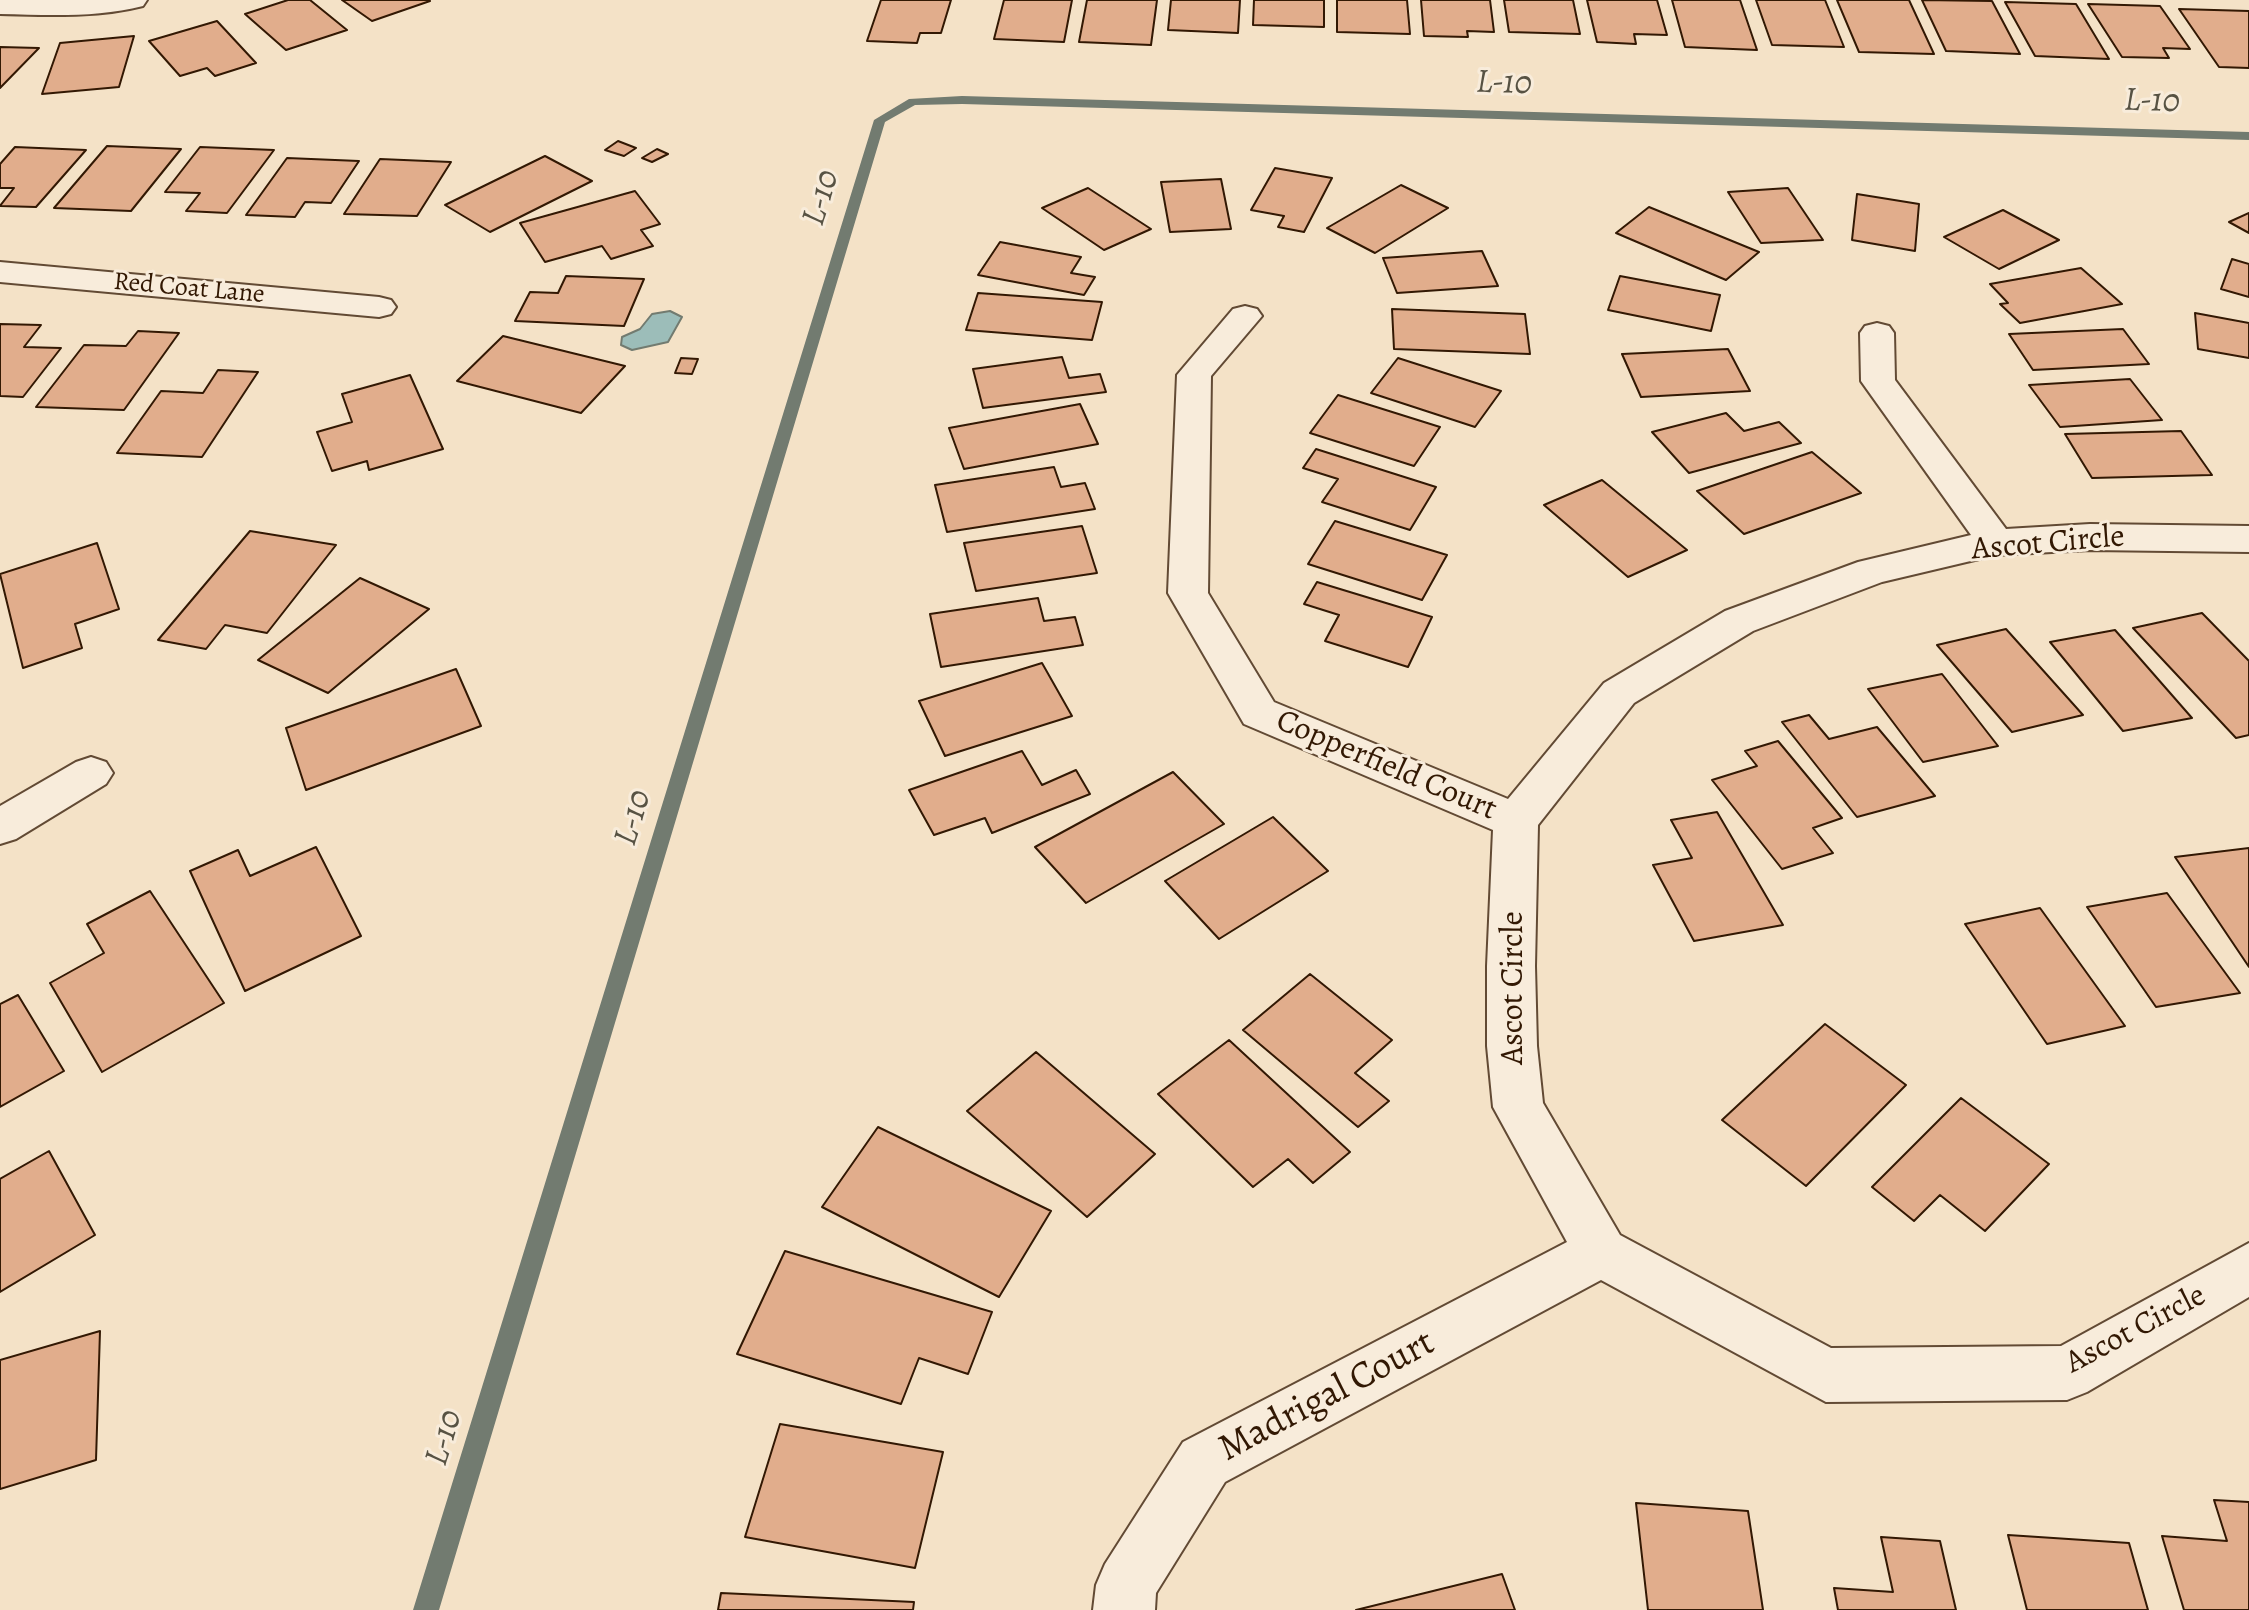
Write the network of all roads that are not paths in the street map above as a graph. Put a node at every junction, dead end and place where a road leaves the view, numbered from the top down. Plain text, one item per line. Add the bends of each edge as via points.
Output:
1 (134, 0) edge
2 (0, 6) edge
3 (0, 272) edge
4 (379, 307) dead end
5 (1245, 316) dead end
6 (1877, 333) dead end
7 (2249, 539) edge
8 (1996, 542) junction
9 (91, 773) dead end
10 (1516, 821) junction
11 (0, 827) edge
12 (1601, 1252) junction
13 (2249, 1268) edge
14 (1124, 1610) edge

1 - 2 street via 82,8
3 - 4 street, Red Coat Lane
5 - 10 street, Copperfield Court via 1194,375 1188,593 1259,713
6 - 8 street via 1878,381
7 - 8 street, Ascot Circle
8 - 10 street, Ascot Circle via 1872,571 1739,621 1619,693
9 - 11 street
10 - 12 street, Ascot Circle via 1511,1030 1518,1107
12 - 13 street, Ascot Circle via 1826,1375 2067,1373
12 - 14 street, Madrigal Court via 1204,1462 1126,1585

